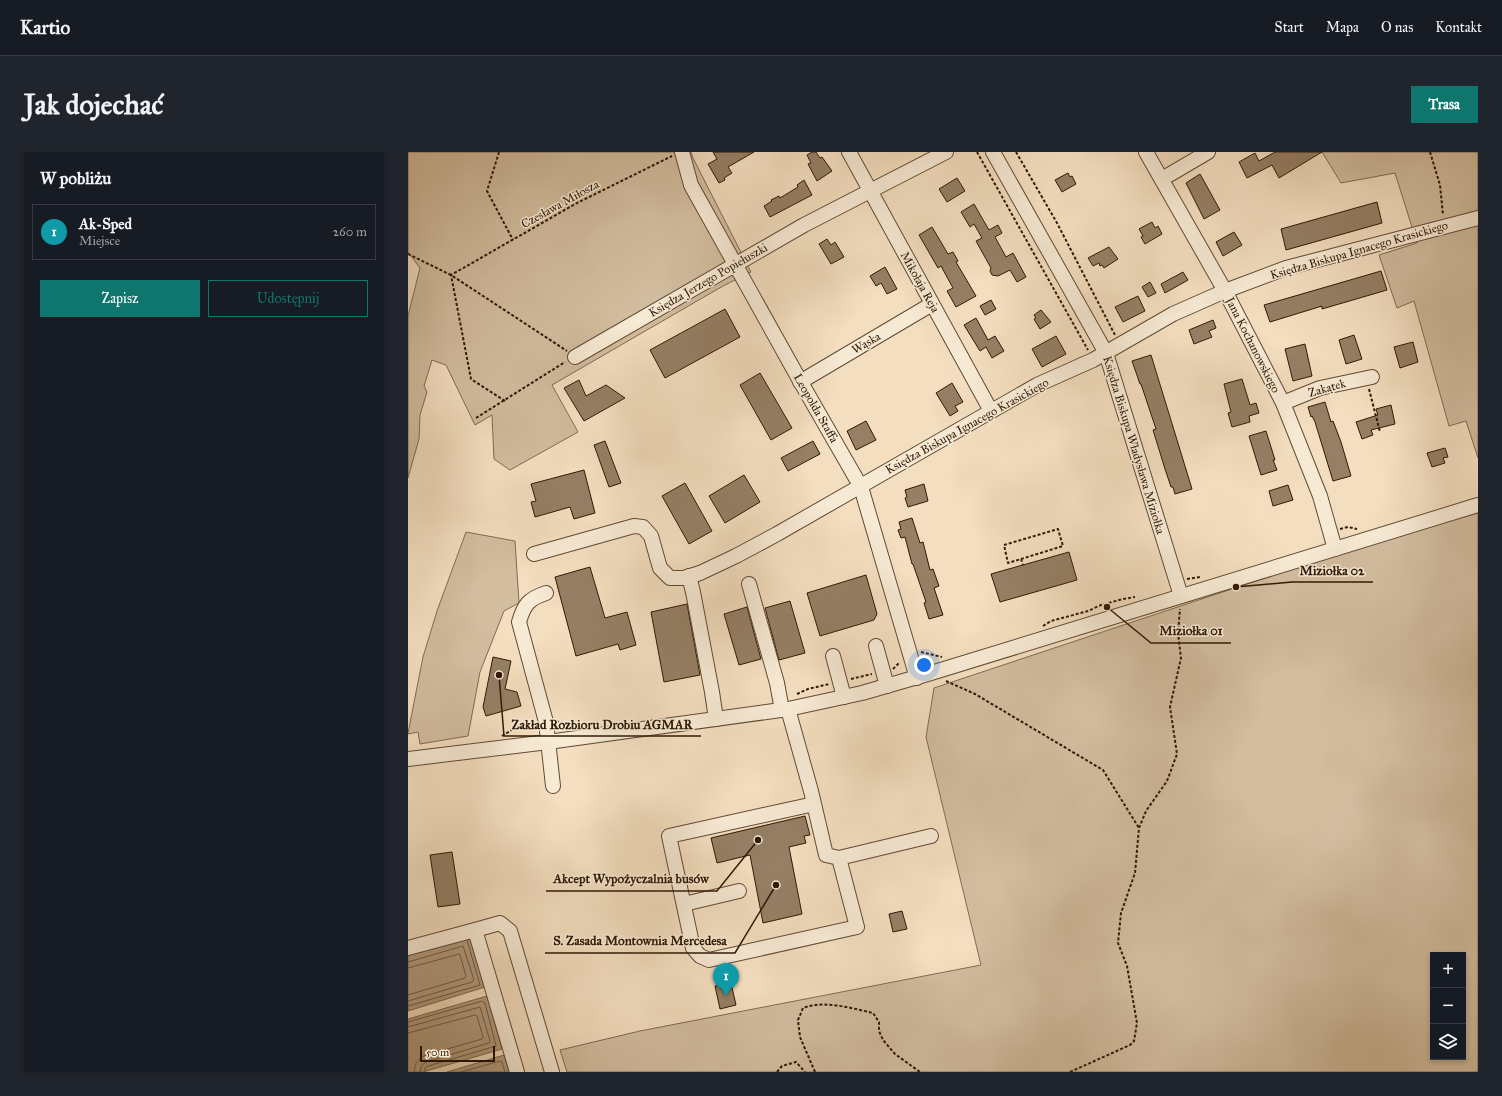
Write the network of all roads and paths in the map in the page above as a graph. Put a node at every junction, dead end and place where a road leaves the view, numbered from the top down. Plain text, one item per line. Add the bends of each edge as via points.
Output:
1 (499, 152) edge
2 (849, 152) edge
3 (946, 152) edge
4 (993, 152) edge
5 (1146, 152) edge
6 (1208, 152) edge
7 (1430, 152) edge
8 (677, 154) edge
9 (1162, 179) junction
10 (870, 191) junction
11 (1478, 218) edge
12 (1445, 226) junction
13 (513, 241) junction
14 (408, 254) edge
15 (735, 264) junction
16 (451, 275) junction
17 (1225, 291) junction
18 (932, 304) junction
19 (1106, 353) junction
20 (574, 357) junction
21 (1369, 377) joint
22 (800, 382) junction
23 (505, 401) junction
24 (1283, 403) junction
25 (991, 411) junction
26 (476, 418) dead end
27 (1380, 432) dead end
28 (861, 487) junction
29 (1478, 505) edge
30 (1335, 549) junction
31 (534, 554) dead end
32 (1021, 559) junction
33 (1023, 565) dead end
34 (688, 576) junction
35 (749, 584) dead end
36 (546, 593) dead end
37 (1181, 596) junction
38 (876, 646) dead end
39 (833, 656) dead end
40 (931, 673) junction
41 (917, 678) junction
42 (887, 686) junction
43 (844, 697) junction
44 (785, 710) junction
45 (716, 719) junction
46 (548, 742) junction
47 (408, 759) edge
48 (553, 786) dead end
49 (814, 804) junction
50 (1139, 828) junction
51 (931, 836) dead end
52 (839, 858) junction
53 (739, 891) dead end
54 (684, 904) junction
55 (475, 930) junction
56 (408, 948) edge
57 (517, 1072) edge
58 (552, 1072) edge
59 (777, 1072) edge
60 (805, 1072) edge
61 (815, 1072) edge
62 (920, 1072) edge
63 (1070, 1072) edge

1 - 13 path via 486,191
2 - 10 street, Mikołaja Reja
3 - 10 street, Księdza Jerzego Popiełuszki
4 - 19 street, Księdza Biskupa Władysława Miziołka
5 - 9 street, Jana Kochanowskiego
6 - 9 street
7 - 12 path via 1440,185
8 - 13 path, Czesława Miłosza via 577,203
8 - 15 street, Leopolda Staffa via 691,185
9 - 17 street, Jana Kochanowskiego
10 - 15 street, Księdza Jerzego Popiełuszki
10 - 18 street, Mikołaja Reja
11 - 12 street, Księdza Biskupa Ignacego Krasickiego
12 - 17 street, Księdza Biskupa Ignacego Krasickiego via 1286,268
13 - 16 path, Czesława Miłosza
14 - 16 path
15 - 20 street, Księdza Jerzego Popiełuszki
15 - 22 street, Leopolda Staffa
16 - 20 path
16 - 23 path via 471,380
17 - 19 street, Księdza Biskupa Ignacego Krasickiego via 1174,314
17 - 24 street, Jana Kochanowskiego
18 - 22 street, Wąska
18 - 25 street, Mikołaja Reja
19 - 25 street, Księdza Biskupa Ignacego Krasickiego via 1037,385
19 - 37 street, Księdza Biskupa Władysława Miziołka
20 - 23 path
21 - 24 street, Zakątek via 1320,388
21 - 27 path
22 - 28 street, Leopolda Staffa
23 - 26 path
24 - 30 street, Jana Kochanowskiego via 1320,496
25 - 28 street, Księdza Biskupa Ignacego Krasickiego
28 - 34 street, Księdza Biskupa Ignacego Krasickiego via 736,556
28 - 41 street, Leopolda Staffa
29 - 30 street
30 - 37 street
31 - 34 street, Księdza Biskupa Ignacego Krasickiego via 634,526 643,527 651,536 660,568 670,578
32 - 32 path via 1008,563 1004,545 1058,529 1063,546
32 - 33 path
34 - 45 street
35 - 44 street
36 - 46 street via 529,602 519,622 546,722
37 - 40 street
37 - 50 path via 1178,633 1181,658 1170,707 1177,754 1167,781 1146,811
38 - 42 street
39 - 43 street
40 - 41 street
40 - 50 path via 975,694 1104,770
41 - 42 street
42 - 43 street
43 - 44 street
44 - 45 street
44 - 49 street
45 - 46 street
46 - 47 street
46 - 48 street
49 - 52 street via 826,855
49 - 54 street via 669,836
50 - 63 path via 1135,873 1121,913 1118,943 1127,966 1134,1002 1137,1023 1134,1041
51 - 52 street
52 - 54 street via 857,926 709,960 700,956 693,948
53 - 54 street
55 - 56 street
55 - 57 street
55 - 58 street via 500,923 510,931
59 - 60 path via 782,1066 796,1062
61 - 62 path via 800,1036 798,1020 803,1008 813,1004 873,1013 879,1022 883,1040 895,1054

